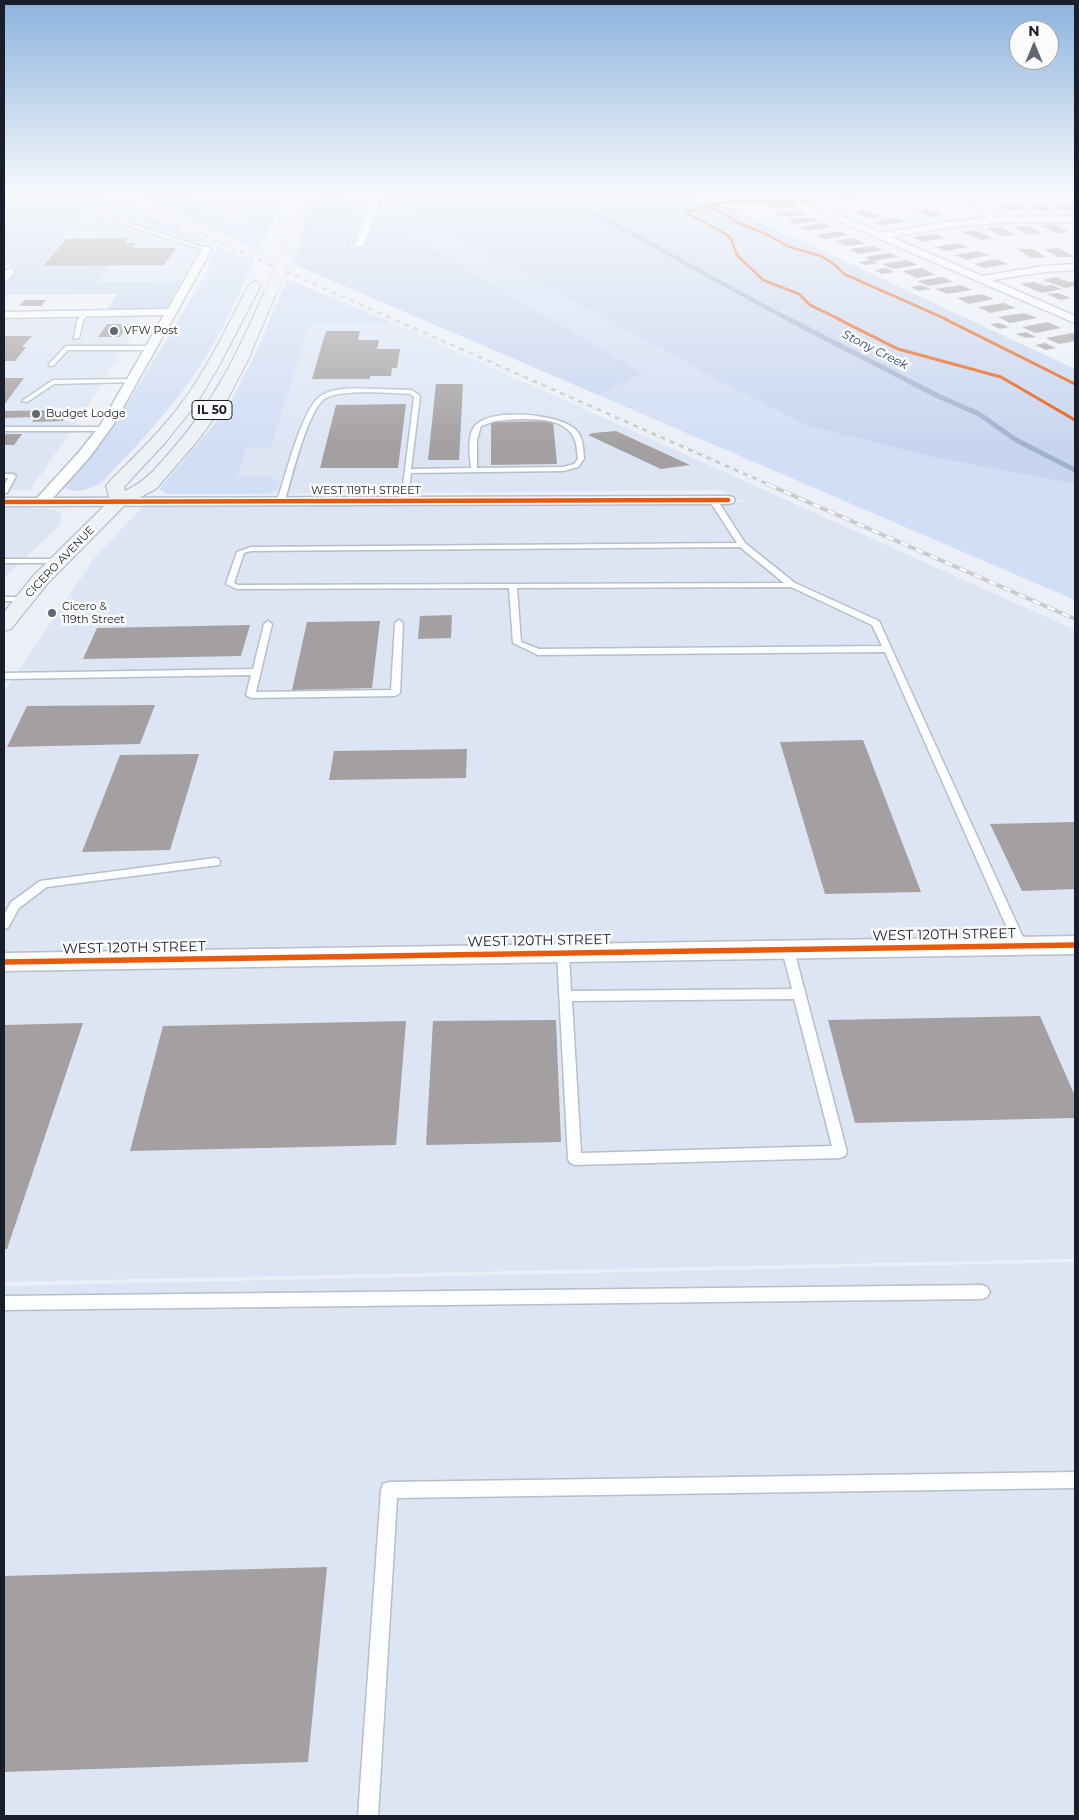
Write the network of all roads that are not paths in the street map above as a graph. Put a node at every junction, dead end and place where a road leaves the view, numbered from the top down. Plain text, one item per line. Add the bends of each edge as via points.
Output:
1 (191, 278) edge
2 (277, 278) edge
3 (977, 278) edge
4 (994, 278) edge
5 (257, 280) dead end
6 (982, 280) junction
7 (172, 312) junction
8 (85, 314) junction
9 (4, 315) edge
10 (1075, 320) edge
11 (76, 338) dead end
12 (151, 348) junction
13 (50, 365) dead end
14 (132, 381) junction
15 (24, 400) dead end
16 (4, 429) edge
17 (104, 429) junction
18 (474, 470) junction
19 (408, 471) junction
20 (4, 476) edge
21 (4, 491) edge
22 (404, 500) junction
23 (713, 500) junction
24 (728, 500) dead end
25 (119, 501) junction
26 (281, 501) junction
27 (4, 502) edge
28 (41, 502) junction
29 (742, 545) junction
30 (59, 561) junction
31 (4, 562) edge
32 (792, 585) junction
33 (513, 586) junction
34 (4, 599) edge
35 (25, 599) junction
36 (399, 623) dead end
37 (268, 624) dead end
38 (4, 625) edge
39 (888, 650) junction
40 (256, 672) junction
41 (4, 676) edge
42 (215, 862) dead end
43 (4, 925) edge
44 (1075, 945) edge
45 (1021, 946) junction
46 (788, 950) junction
47 (563, 953) junction
48 (4, 962) edge
49 (799, 994) junction
50 (565, 996) junction
51 (982, 1292) dead end
52 (4, 1303) edge
53 (1075, 1480) edge
54 (368, 1816) edge

1 - 7 street
2 - 25 main road, CICERO AVENUE / IL 50, bridge via 241,360 193,436 150,485
3 - 6 street
4 - 6 street
5 - 25 main road, IL 50 via 221,352 197,391 171,426 115,486
6 - 10 street
7 - 8 street
7 - 12 street
8 - 9 street
8 - 11 lane
12 - 13 lane via 66,348
12 - 14 street
14 - 15 lane via 53,382
14 - 17 street
16 - 17 lane
17 - 28 street
18 - 18 lane via 576,466 581,459 578,437 558,422 543,418 486,420 478,426 475,434
18 - 19 lane
19 - 22 lane
19 - 26 lane via 418,396 412,392 341,393 322,397 311,411
20 - 21 lane via 13,476
22 - 23 street, WEST 119TH STREET
22 - 26 street, WEST 119TH STREET
23 - 24 street, WEST 119TH STREET
23 - 29 lane
25 - 26 street, WEST 119TH STREET
25 - 28 street, WEST 119TH STREET
25 - 30 main road, CICERO AVENUE / IL 50
27 - 28 street, WEST 119TH STREET
29 - 32 lane
29 - 33 lane via 251,549 241,552 230,584 237,587
30 - 31 lane
30 - 35 main road, CICERO AVENUE / IL 50
32 - 33 lane
32 - 39 lane via 876,623
33 - 39 lane via 517,643 538,652
34 - 35 lane
35 - 38 main road, CICERO AVENUE / IL 50
36 - 40 lane via 395,693 251,695
37 - 40 lane
39 - 45 lane
40 - 41 lane
42 - 43 lane via 44,884 15,905
44 - 45 street, WEST 120TH STREET
45 - 46 street, WEST 120TH STREET
46 - 47 street, WEST 120TH STREET
46 - 49 lane
47 - 48 street, WEST 120TH STREET
47 - 50 lane
49 - 50 lane
49 - 50 lane via 840,1152 575,1159
51 - 52 lane
53 - 54 lane via 389,1490

